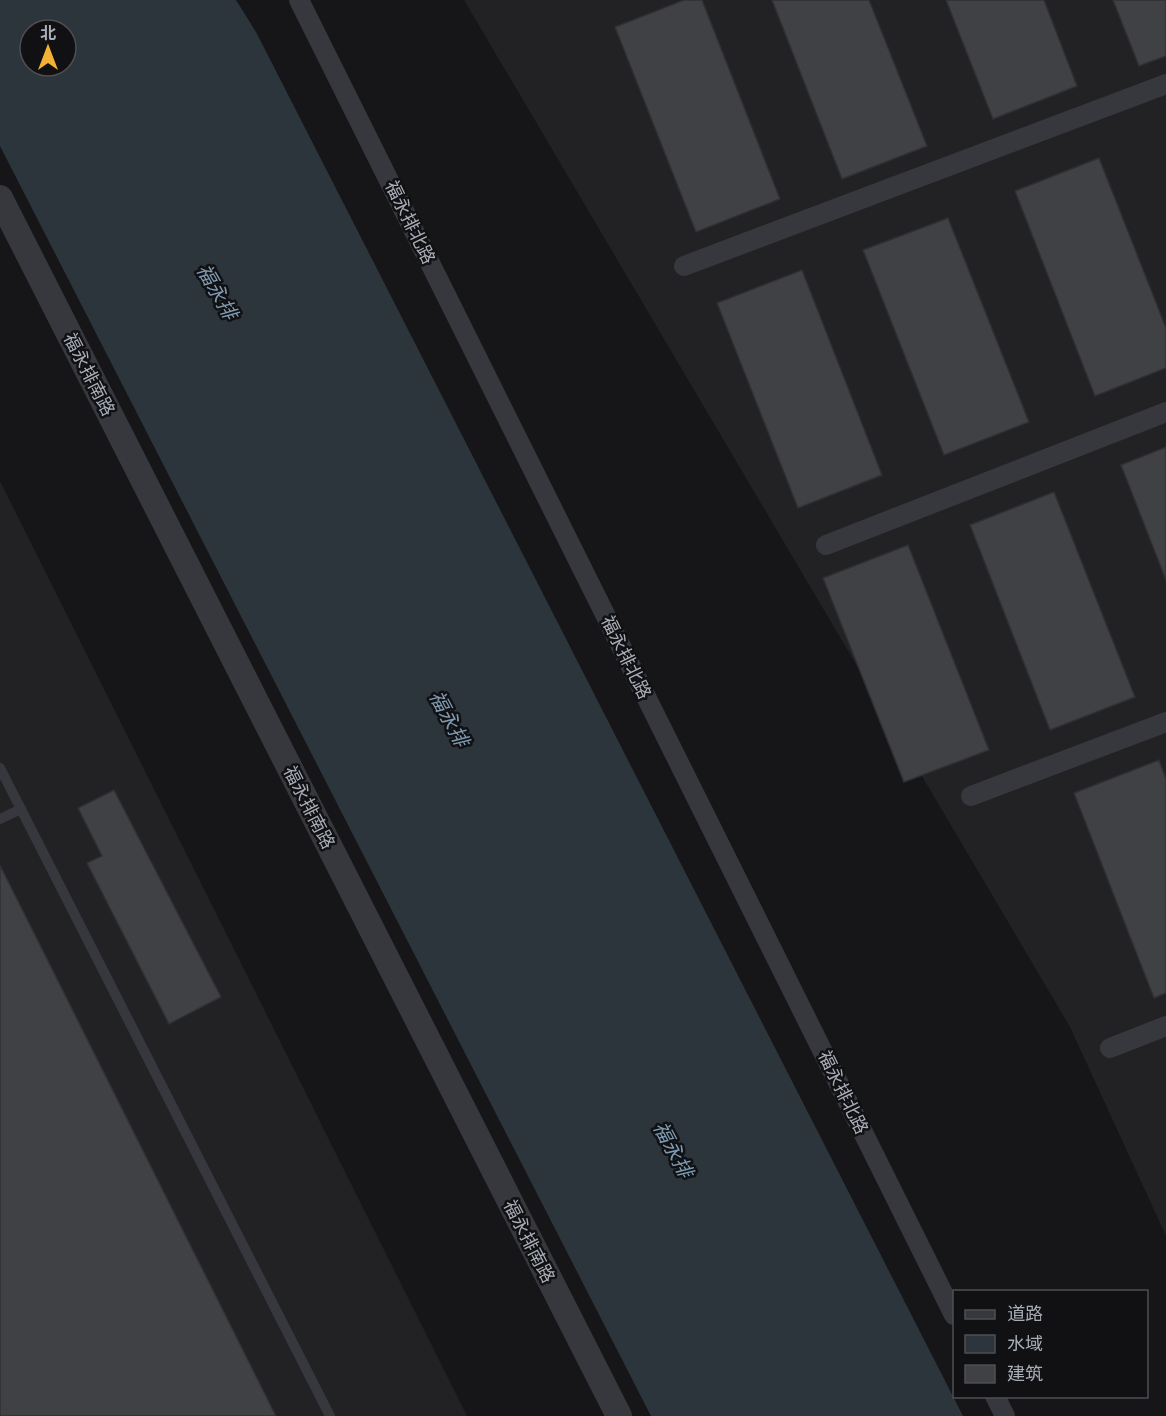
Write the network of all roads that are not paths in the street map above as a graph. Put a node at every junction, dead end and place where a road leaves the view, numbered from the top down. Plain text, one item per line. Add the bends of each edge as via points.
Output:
1 (299, 0) edge
2 (1166, 84) edge
3 (0, 198) edge
4 (684, 266) dead end
5 (1166, 412) edge
6 (826, 545) dead end
7 (1166, 722) edge
8 (0, 768) edge
9 (971, 796) dead end
10 (21, 809) junction
11 (0, 819) edge
12 (1166, 1026) edge
13 (1110, 1048) dead end
14 (953, 1313) edge
15 (996, 1398) edge
16 (330, 1416) edge
17 (619, 1416) edge
18 (1005, 1416) edge

1 - 14 street, 福永排北路
2 - 4 street
3 - 17 street, 福永排南路
5 - 6 street
7 - 9 street
8 - 10 lane
10 - 11 lane
10 - 16 lane
12 - 13 street
15 - 18 street

